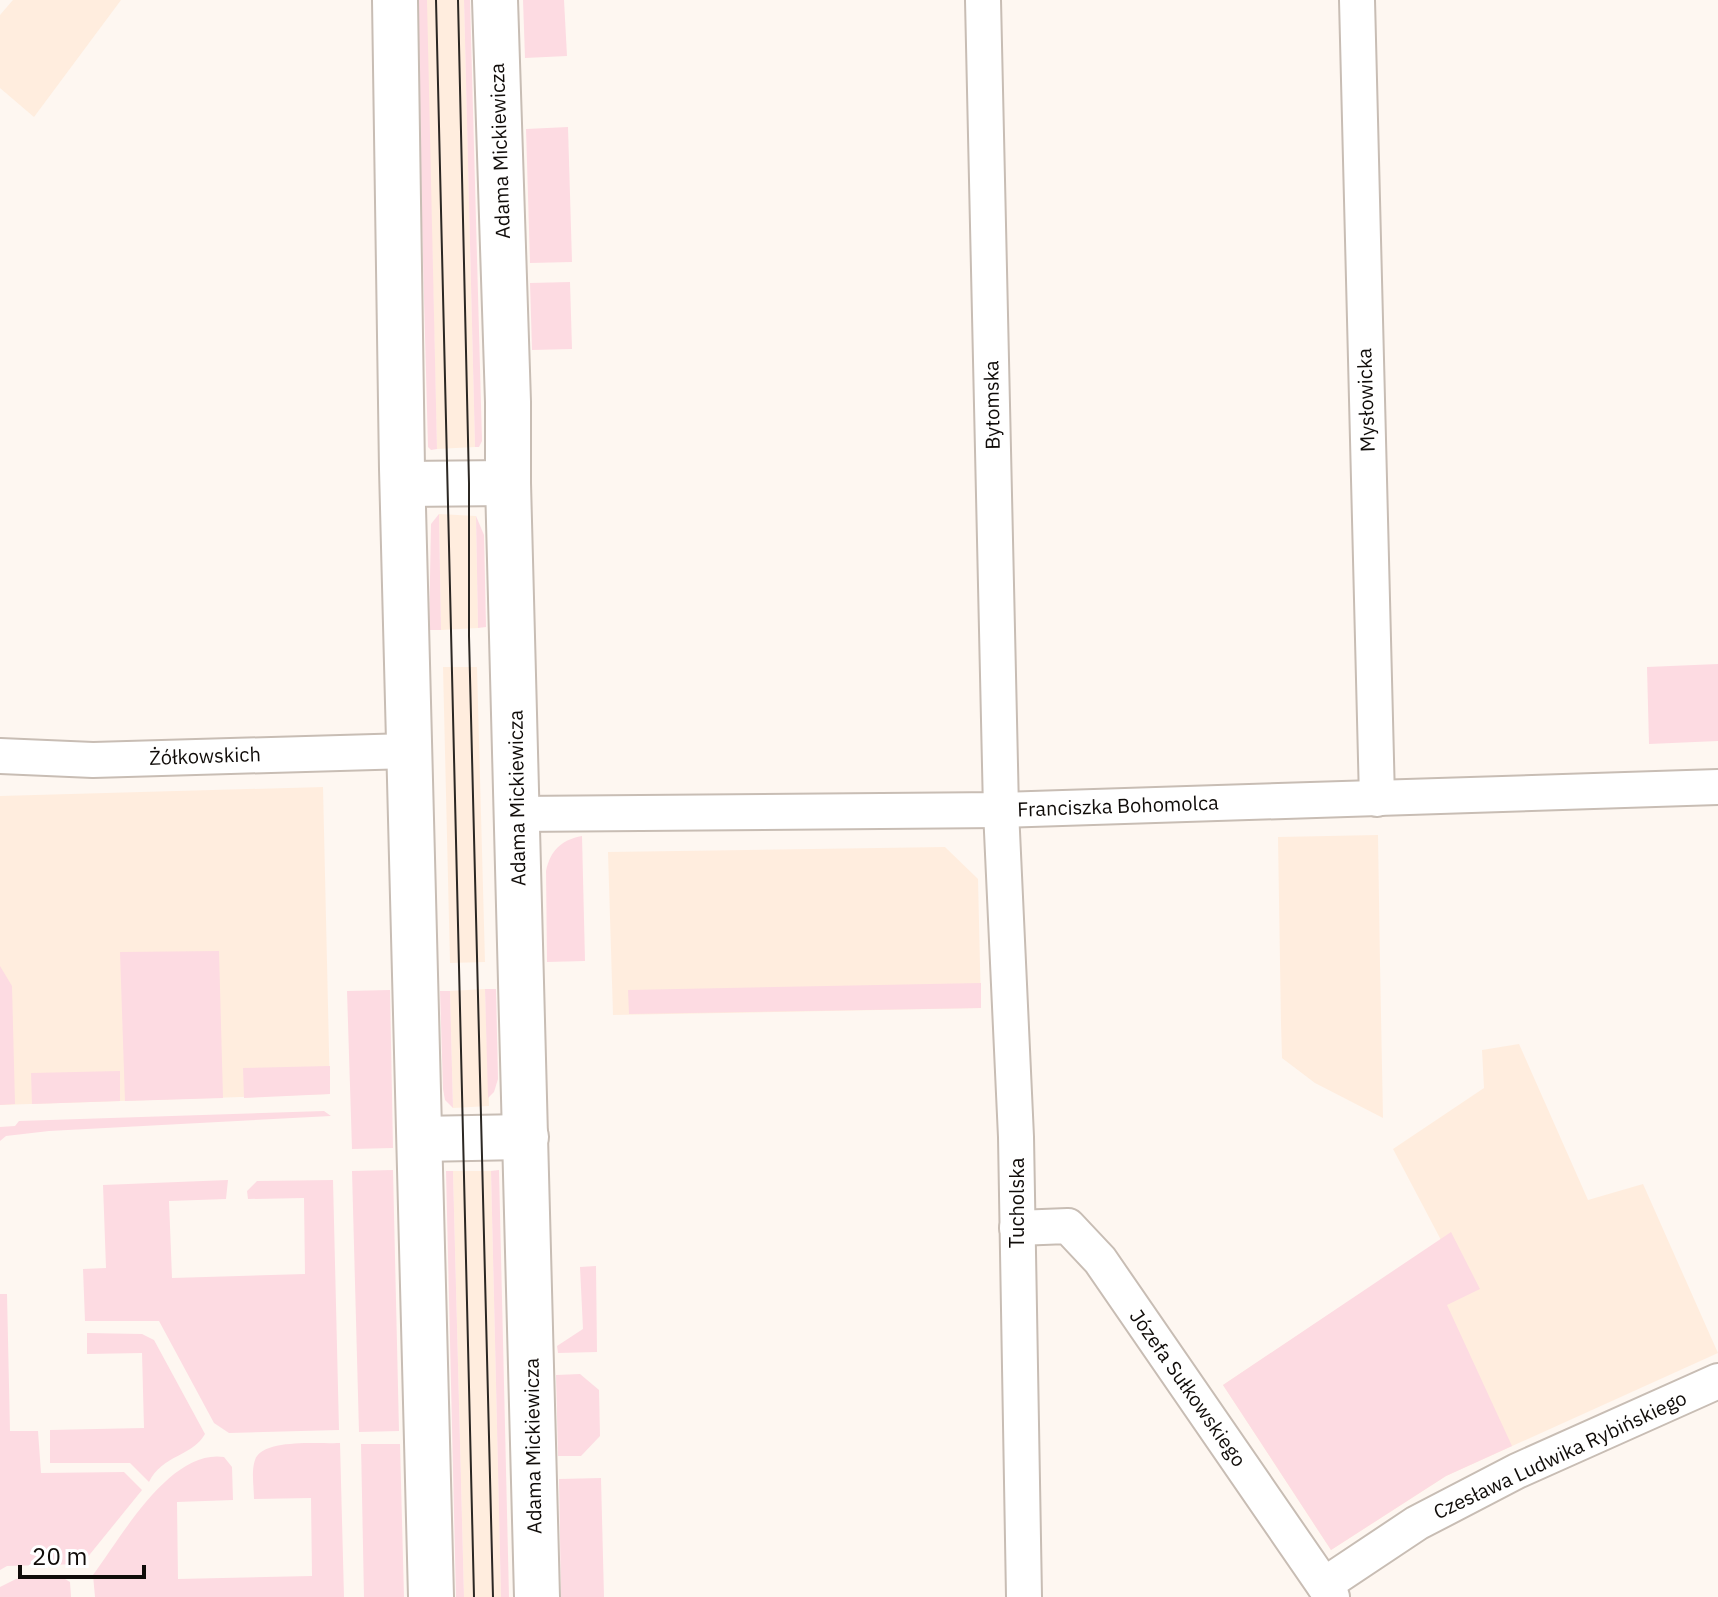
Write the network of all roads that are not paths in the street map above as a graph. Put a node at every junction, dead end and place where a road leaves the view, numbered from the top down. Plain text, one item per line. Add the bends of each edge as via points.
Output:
1 (395, 0) edge
2 (495, 0) edge
3 (983, 0) edge
4 (1357, 0) edge
5 (508, 483) junction
6 (403, 484) junction
7 (409, 751) junction
8 (0, 756) edge
9 (1718, 787) edge
10 (1377, 799) junction
11 (1001, 810) junction
12 (517, 814) junction
13 (526, 1137) junction
14 (420, 1139) junction
15 (1017, 1228) junction
16 (1718, 1381) edge
17 (1328, 1591) edge
18 (431, 1597) edge
19 (537, 1597) edge
20 (1024, 1597) edge

1 - 6 street
2 - 5 street, Adama Mickiewicza
3 - 11 street, Bytomska
4 - 10 street, Mysłowicka
5 - 6 street
5 - 12 street, Adama Mickiewicza
6 - 7 street
7 - 8 street, Żółkowskich via 93,760
7 - 14 street
9 - 10 street, Franciszka Bohomolca
10 - 11 street, Franciszka Bohomolca
11 - 12 street, Franciszka Bohomolca
11 - 15 street, Tucholska
12 - 13 street, Adama Mickiewicza
13 - 14 street
13 - 19 street, Adama Mickiewicza
14 - 18 street
15 - 17 street, Józefa Sułkowskiego via 1068,1226 1077,1233
15 - 20 street, Tucholska
16 - 17 street, Czesława Ludwika Rybińskiego via 1417,1523

